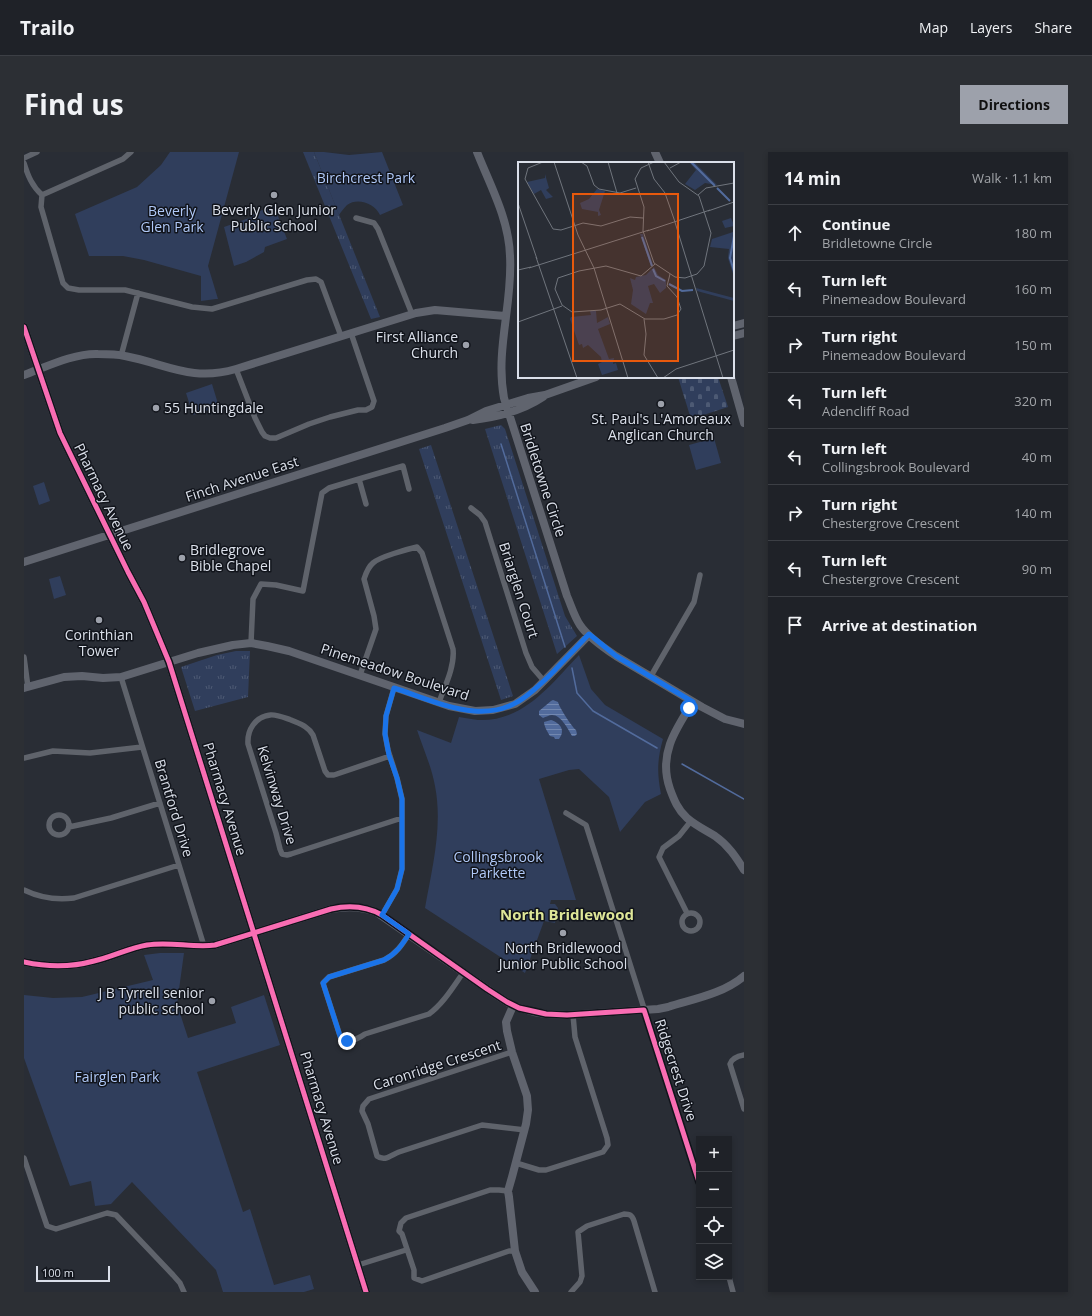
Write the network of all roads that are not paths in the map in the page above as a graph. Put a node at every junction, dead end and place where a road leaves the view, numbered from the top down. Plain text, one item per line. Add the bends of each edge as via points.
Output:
1 (37, 152) edge
2 (131, 152) edge
3 (477, 152) edge
4 (655, 152) edge
5 (24, 158) edge
6 (660, 162) edge
7 (24, 163) edge
8 (42, 195) junction
9 (356, 218) dead end
10 (138, 293) junction
11 (412, 314) junction
12 (505, 316) junction
13 (744, 323) edge
14 (734, 326) edge
15 (24, 327) edge
16 (351, 333) junction
17 (744, 333) edge
18 (341, 336) junction
19 (734, 336) edge
20 (121, 356) junction
21 (236, 369) junction
22 (38, 370) junction
23 (24, 375) edge
24 (593, 378) edge
25 (731, 378) edge
26 (545, 396) junction
27 (506, 405) junction
28 (508, 414) junction
29 (468, 420) junction
30 (744, 423) edge
31 (359, 479) junction
32 (409, 489) dead end
33 (366, 504) dead end
34 (471, 508) dead end
35 (109, 535) junction
36 (24, 562) edge
37 (700, 575) dead end
38 (589, 634) junction
39 (251, 644) junction
40 (24, 657) edge
41 (169, 662) junction
42 (360, 675) junction
43 (651, 676) junction
44 (120, 677) junction
45 (544, 681) junction
46 (26, 687) edge
47 (394, 688) junction
48 (439, 702) junction
49 (693, 702) junction
50 (744, 724) edge
51 (142, 747) junction
52 (390, 756) junction
53 (24, 758) edge
54 (160, 803) junction
55 (566, 813) dead end
56 (402, 818) junction
57 (691, 822) junction
58 (69, 827) dead end
59 (179, 865) junction
60 (744, 870) edge
61 (24, 890) edge
62 (687, 913) dead end
63 (382, 915) junction
64 (254, 933) junction
65 (409, 934) junction
66 (204, 946) junction
67 (24, 962) edge
68 (463, 973) junction
69 (744, 976) edge
70 (513, 1006) junction
71 (644, 1010) junction
72 (573, 1015) junction
73 (512, 1052) junction
74 (744, 1055) edge
75 (744, 1109) edge
76 (525, 1130) junction
77 (24, 1158) edge
78 (516, 1163) junction
79 (696, 1173) edge
80 (508, 1192) junction
81 (406, 1250) junction
82 (515, 1251) junction
83 (358, 1265) junction
84 (729, 1280) edge
85 (184, 1292) edge
86 (366, 1292) edge
87 (535, 1292) edge
88 (571, 1292) edge
89 (655, 1292) edge
90 (733, 1292) edge

1 - 5 street
2 - 8 street via 124,158
3 - 12 street, Bridletowne Circle via 502,214 509,240 510,281
4 - 6 street
7 - 8 street via 30,181
8 - 10 street via 41,208 63,283 68,288 79,290
9 - 11 street via 369,221 378,229
10 - 18 street via 192,307 212,309 316,279 321,282
10 - 20 street
11 - 12 street via 435,310
11 - 16 street
12 - 27 street, Bridletowne Circle via 501,368
13 - 14 street
15 - 22 street, Pharmacy Avenue
16 - 18 street
16 - 21 street via 374,401 372,407 366,410 330,417 270,438 265,436 259,427
17 - 19 street
18 - 21 street
20 - 21 street via 187,373 216,373
20 - 22 street via 84,355
22 - 23 street
22 - 35 street, Pharmacy Avenue via 60,433
24 - 26 street, Finch Avenue East
25 - 30 street
26 - 27 street, Finch Avenue East
26 - 28 street, Finch Avenue East
27 - 28 street, Bridletowne Circle
27 - 29 street, Finch Avenue East
28 - 29 street, Finch Avenue East
28 - 38 street, Bridletowne Circle via 567,596 580,626
29 - 35 street, Finch Avenue East
31 - 32 street via 403,466
31 - 33 street
31 - 39 street via 322,492 303,591 261,584 253,599
34 - 45 street, Briarglen Court via 485,522 526,653 532,667
35 - 36 street, Finch Avenue East
35 - 41 street, Pharmacy Avenue via 144,602
37 - 43 street via 694,602
38 - 43 street, Bridletowne Circle via 616,656
38 - 45 street, Pinemeadow Boulevard
39 - 41 street, Pinemeadow Boulevard via 224,646
39 - 42 street, Pinemeadow Boulevard via 285,650
40 - 46 street
41 - 44 street, Pinemeadow Boulevard
41 - 64 street, Pharmacy Avenue
42 - 47 street, Pinemeadow Boulevard
42 - 48 street via 376,628 364,579 366,574 374,562 417,547 422,553 454,654
43 - 49 street, Bridletowne Circle
44 - 46 street, Pinemeadow Boulevard via 64,677
44 - 51 street, Brantford Drive
45 - 48 street, Pinemeadow Boulevard via 523,700 501,709 475,711
47 - 48 street, Pinemeadow Boulevard
47 - 52 street via 386,716 385,734
49 - 50 street, Bridletowne Circle via 725,719
49 - 57 street via 670,744 665,768 673,799
51 - 53 street via 90,753 53,751
51 - 54 street, Brantford Drive
52 - 56 street via 402,799
52 - 56 street, Kelvinway Drive via 328,775 313,735 303,725 270,715 256,721 248,737 282,854 287,855
54 - 58 street via 111,818
54 - 59 street, Brantford Drive
55 - 71 street, Ridgecrest Drive via 586,825
56 - 63 street via 402,875
57 - 60 street via 725,844
57 - 62 street via 680,836 663,848 659,857
59 - 61 street via 74,898 51,898
59 - 66 street, Brantford Drive
63 - 64 street via 365,908 339,907
63 - 65 street
64 - 66 street
64 - 83 street, Pharmacy Avenue
65 - 68 street
65 - 68 street via 396,953 390,957 329,977 323,983 342,1039 356,1039 429,1014 440,1004
66 - 67 street via 149,945 72,965 49,966
68 - 70 street
69 - 71 street via 723,990 668,1007
70 - 72 street via 546,1014
70 - 73 street via 506,1027
71 - 72 street
71 - 79 street, Ridgecrest Drive
72 - 78 street via 575,1037 608,1145 603,1152 546,1170
73 - 76 street via 528,1103
73 - 76 street, Caronridge Crescent via 369,1099 362,1111 377,1156 382,1159 482,1125
74 - 75 street via 736,1057 730,1064
76 - 78 street
77 - 85 street via 46,1226 56,1229 107,1213 116,1215 173,1275
78 - 80 street
80 - 81 street via 490,1190 406,1218 401,1223 399,1231
80 - 82 street
81 - 82 street via 414,1270 414,1278 422,1281
81 - 83 street
82 - 87 street via 522,1272
83 - 86 street, Pharmacy Avenue
84 - 90 street
88 - 89 street via 582,1276 578,1232 587,1226 629,1214 633,1216

